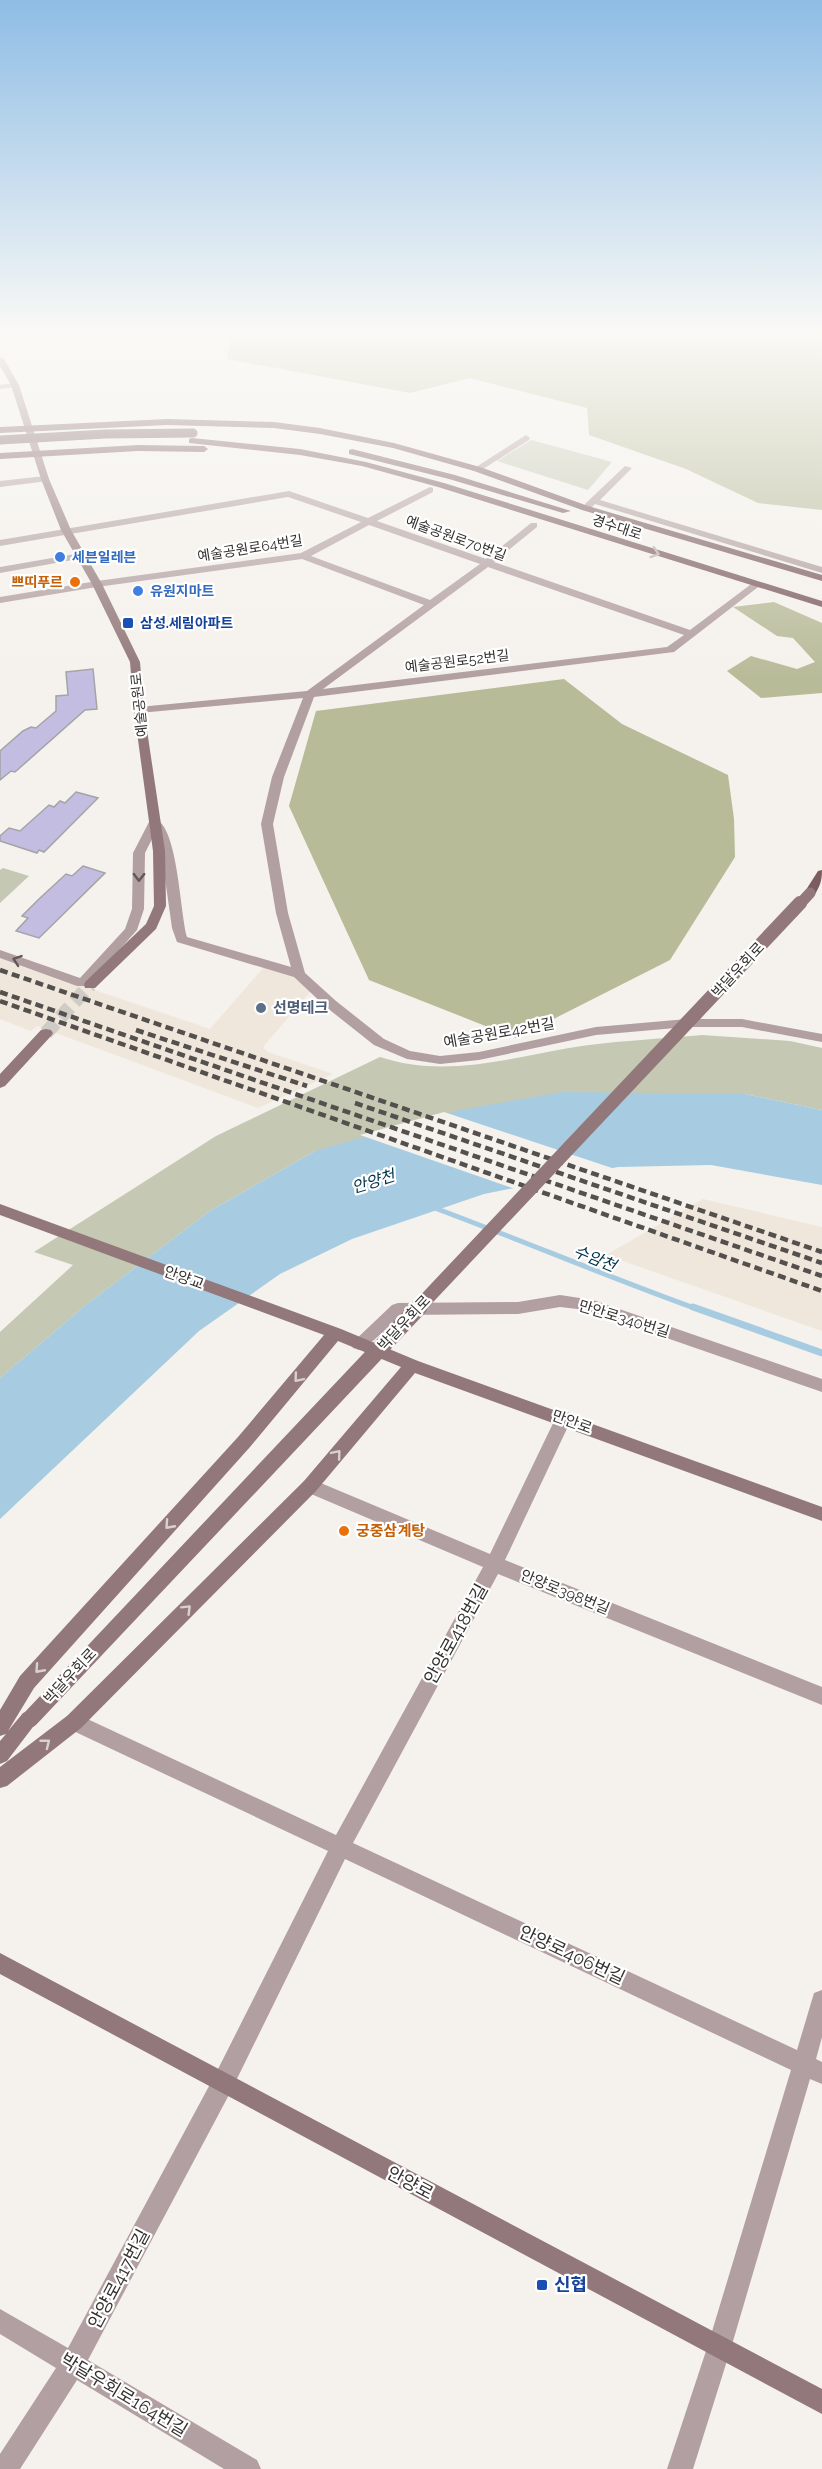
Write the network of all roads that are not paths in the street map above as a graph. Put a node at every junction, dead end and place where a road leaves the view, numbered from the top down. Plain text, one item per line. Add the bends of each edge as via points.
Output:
1 (35, 448) edge
2 (134, 448) edge
3 (144, 448) edge
4 (273, 448) edge
5 (327, 448) edge
6 (402, 448) edge
7 (510, 448) edge
8 (37, 454) junction
9 (0, 456) edge
10 (628, 468) dead end
11 (477, 469) junction
12 (45, 479) junction
13 (0, 484) edge
14 (430, 490) junction
15 (591, 506) junction
16 (369, 521) junction
17 (534, 525) junction
18 (618, 526) junction
19 (67, 531) junction
20 (599, 535) junction
21 (0, 543) edge
22 (81, 556) junction
23 (303, 556) junction
24 (486, 564) junction
25 (0, 570) edge
26 (822, 570) edge
27 (822, 578) edge
28 (97, 584) junction
29 (757, 584) junction
30 (822, 586) edge
31 (800, 598) junction
32 (0, 600) edge
33 (431, 604) junction
34 (822, 604) edge
35 (822, 612) edge
36 (691, 634) junction
37 (310, 694) junction
38 (139, 710) junction
39 (154, 822) junction
40 (822, 874) edge
41 (816, 889) edge
42 (0, 954) edge
43 (300, 974) junction
44 (90, 985) tunnel mouth
45 (46, 1033) tunnel mouth
46 (822, 1038) edge
47 (0, 1083) edge
48 (0, 1209) edge
49 (329, 1331) junction
50 (359, 1344) junction
51 (412, 1365) junction
52 (822, 1386) edge
53 (564, 1418) junction
54 (310, 1486) junction
55 (822, 1514) edge
56 (494, 1564) junction
57 (822, 1696) edge
58 (74, 1722) junction
59 (0, 1727) edge
60 (0, 1755) edge
61 (0, 1779) edge
62 (341, 1846) junction
63 (0, 1963) edge
64 (822, 2001) edge
65 (812, 2068) edge
66 (223, 2083) junction
67 (0, 2321) edge
68 (719, 2348) junction
69 (73, 2364) junction
70 (822, 2402) edge
71 (4, 2469) edge
72 (248, 2469) edge
73 (680, 2469) edge

1 - 8 street, 예술공원로
2 - 8 main road
3 - 14 main road via 263,453 356,468
4 - 20 main road, 경수대로 via 363,464
5 - 18 main road, 경수대로 via 378,457
6 - 11 main road
7 - 11 street
8 - 9 main road
8 - 12 street, 예술공원로
10 - 15 street
11 - 15 main road
12 - 13 street
12 - 19 street, 예술공원로
14 - 16 street, 예술공원로64번길
14 - 17 main road
15 - 18 main road
15 - 26 street
15 - 27 main road
16 - 19 street, 예술공원로70번길 via 289,494
16 - 23 street, 예술공원로64번길
16 - 24 street, 예술공원로70번길
17 - 20 main road
17 - 24 street
18 - 30 main road, 경수대로
19 - 21 street, 예술공원로70번길
19 - 22 street, 예술공원로
20 -> 29 main road, 경수대로
22 - 25 street
22 - 28 street, 예술공원로
23 - 28 street, 예술공원로64번길
23 - 33 street
24 - 33 street
24 - 36 street, 예술공원로70번길
28 - 32 street, 예술공원로64번길
28 - 38 street, 예술공원로 via 135,662
29 - 31 main road, 경수대로
29 - 36 street, 예술공원로52번길
31 - 34 main road, 경수대로
31 - 35 main road
33 - 37 street
36 - 37 street, 예술공원로52번길 via 670,650
37 - 38 street, 예술공원로52번길
37 - 43 street via 278,777 267,824 282,913
38 - 39 street, 예술공원로
39 -> 42 street via 139,853 138,909 131,930 81,983
39 - 43 street, 예술공원로42번길 via 166,843 182,939
39 - 44 street, 예술공원로 via 160,906 152,926
40 - 41 main road
41 - 60 street, 박달우회로, bridge
43 - 46 street, 예술공원로42번길 via 379,1042 407,1055 440,1060 479,1056 596,1031 687,1023 742,1023
45 - 47 street
48 - 49 street, 안양교
49 - 50 street, 만안로
49 -> 59 street via 244,1442 27,1682
50 - 51 street, 만안로
50 - 52 street, 만안로340번길 via 398,1309 518,1308 560,1301 586,1304
51 - 53 street, 만안로
54 -> 51 street
53 - 55 street, 만안로
53 - 56 street, 안양로418번길
54 - 56 street, 안양로398번길
58 -> 54 street
56 - 57 street, 안양로398번길
56 - 62 street, 안양로418번길
61 -> 58 street
58 - 62 street
62 - 65 street, 안양로406번길
62 - 66 street, 안양로418번길
63 - 66 street, 안양로
64 - 65 street
65 - 68 street
66 - 68 street, 안양로
66 - 69 street, 안양로417번길
67 - 69 street, 박달우회로164번길
68 - 70 street, 안양로
68 - 73 street
69 - 71 street, 안양로417번길
69 - 72 street, 박달우회로164번길

